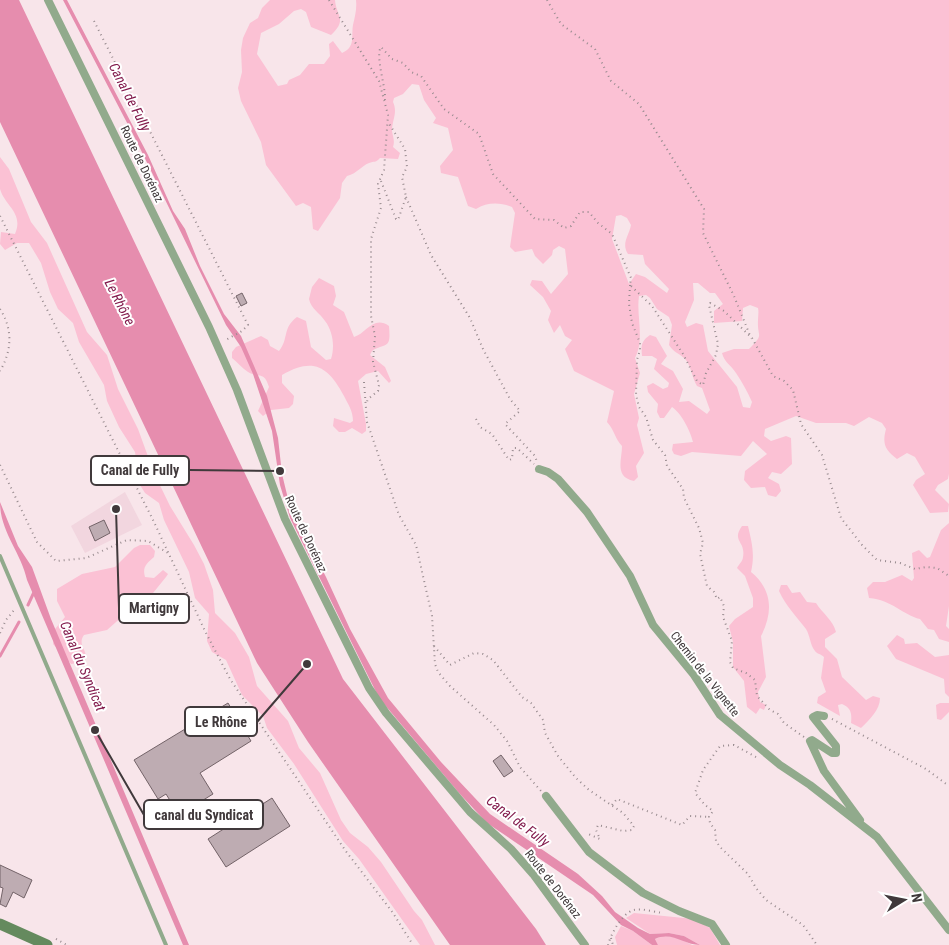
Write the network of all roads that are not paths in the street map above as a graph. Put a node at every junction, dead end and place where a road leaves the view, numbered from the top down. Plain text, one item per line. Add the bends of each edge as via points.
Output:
1 (48, 0) edge
2 (539, 469) road end
3 (0, 556) edge
4 (824, 716) road end
5 (546, 796) road end
6 (867, 829) junction
7 (0, 924) edge
8 (949, 930) edge
9 (47, 945) edge
10 (166, 945) edge
11 (585, 945) edge
12 (726, 945) edge

1 - 11 street, Route de Dorénaz via 217,345 285,519 373,695 470,812 533,874
2 - 6 street, Chemin de la Vignette via 558,479 588,512 625,568 653,625 726,721
3 - 10 lane
4 - 6 street via 817,714 814,720 837,750 832,754 812,740 810,742 824,772
5 - 12 street via 589,852 643,893 712,924
6 - 8 street, Chemin de la Vignette via 886,846
7 - 9 main road

